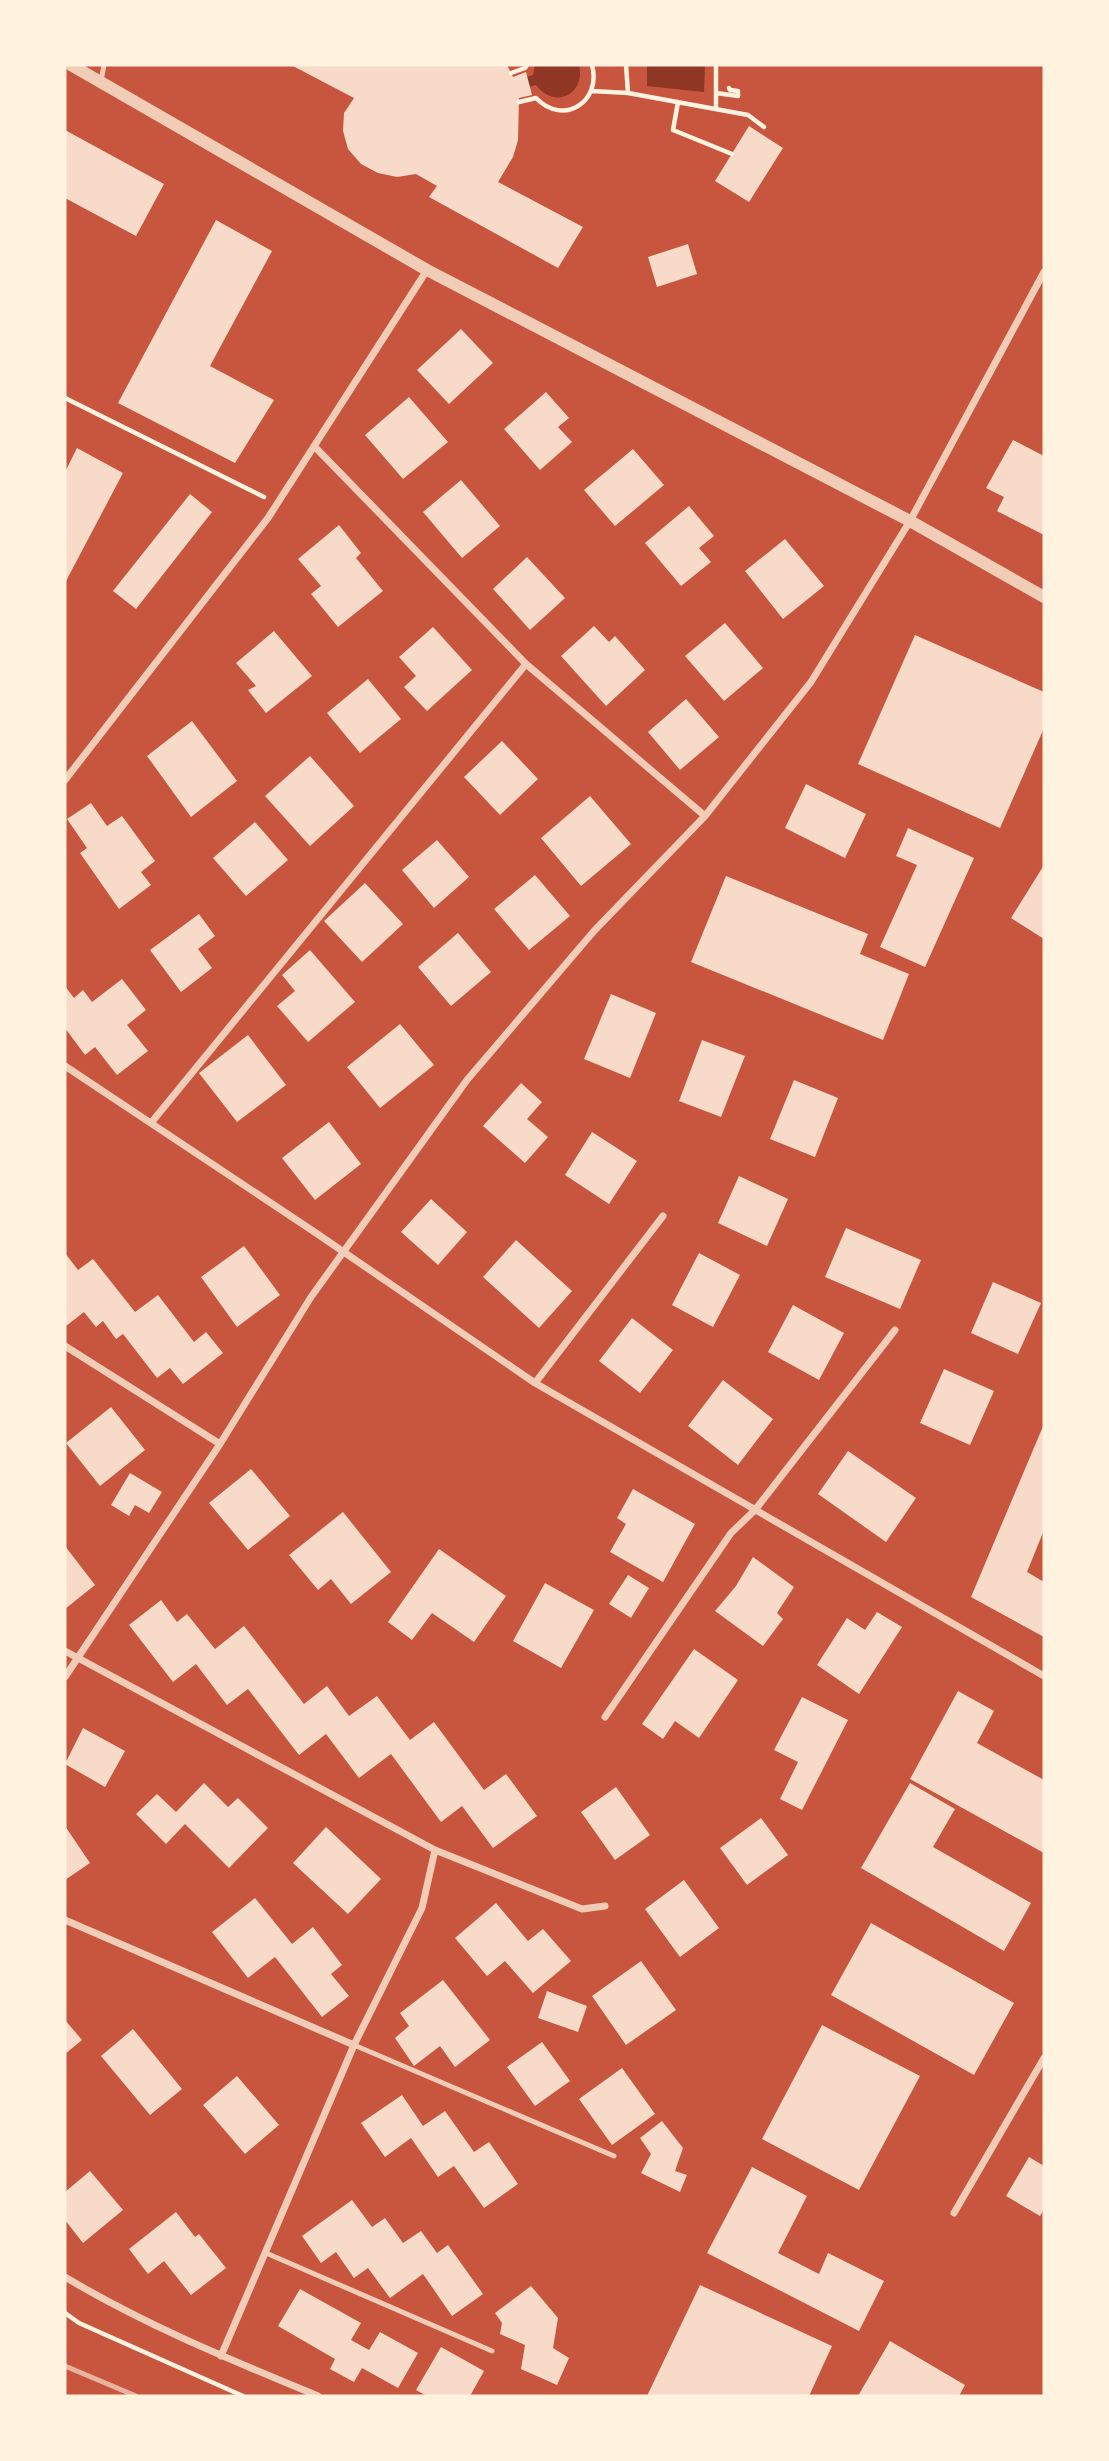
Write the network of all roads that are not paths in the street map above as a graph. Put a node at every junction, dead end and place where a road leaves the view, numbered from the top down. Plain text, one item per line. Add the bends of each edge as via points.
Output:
1 (71, 65) edge
2 (104, 65) edge
3 (101, 81) junction
4 (427, 270) junction
5 (1044, 272) edge
6 (314, 446) junction
7 (910, 521) junction
8 (1044, 597) edge
9 (527, 664) junction
10 (65, 780) edge
11 (705, 816) junction
12 (65, 1066) edge
13 (151, 1123) junction
14 (663, 1216) dead end
15 (344, 1252) junction
16 (895, 1330) dead end
17 (65, 1346) edge
18 (535, 1383) junction
19 (220, 1444) junction
20 (755, 1510) junction
21 (65, 1651) edge
22 (77, 1658) junction
23 (1044, 1676) edge
24 (65, 1678) edge
25 (605, 1717) dead end
26 (435, 1850) junction
27 (604, 1906) dead end
28 (65, 1920) edge
29 (354, 2045) junction
30 (1044, 2058) edge
31 (614, 2156) dead end
32 (954, 2213) dead end
33 (265, 2253) junction
34 (65, 2277) edge
35 (492, 2351) dead end
36 (221, 2356) junction
37 (318, 2396) edge

1 - 3 street
2 - 3 lane
3 - 4 street
4 - 6 street
4 - 7 street
5 - 7 street
6 - 9 street
6 - 10 street via 278,504
7 - 8 street
7 - 11 street via 811,682
9 - 11 street
9 - 13 street
11 - 15 street via 594,931 467,1080
12 - 13 street
13 - 15 street
14 - 18 street
15 - 18 street
15 - 19 street
16 - 20 street
17 - 19 street
18 - 20 street
19 - 22 street
20 - 23 street
20 - 25 street via 732,1533
21 - 22 street
22 - 24 street
22 - 26 street
26 - 27 street via 582,1909
26 - 29 street via 422,1908
28 - 29 street
29 - 31 lane
29 - 33 street
30 - 32 street
33 - 35 lane
33 - 36 street
34 - 36 street via 114,2306
36 - 37 street

